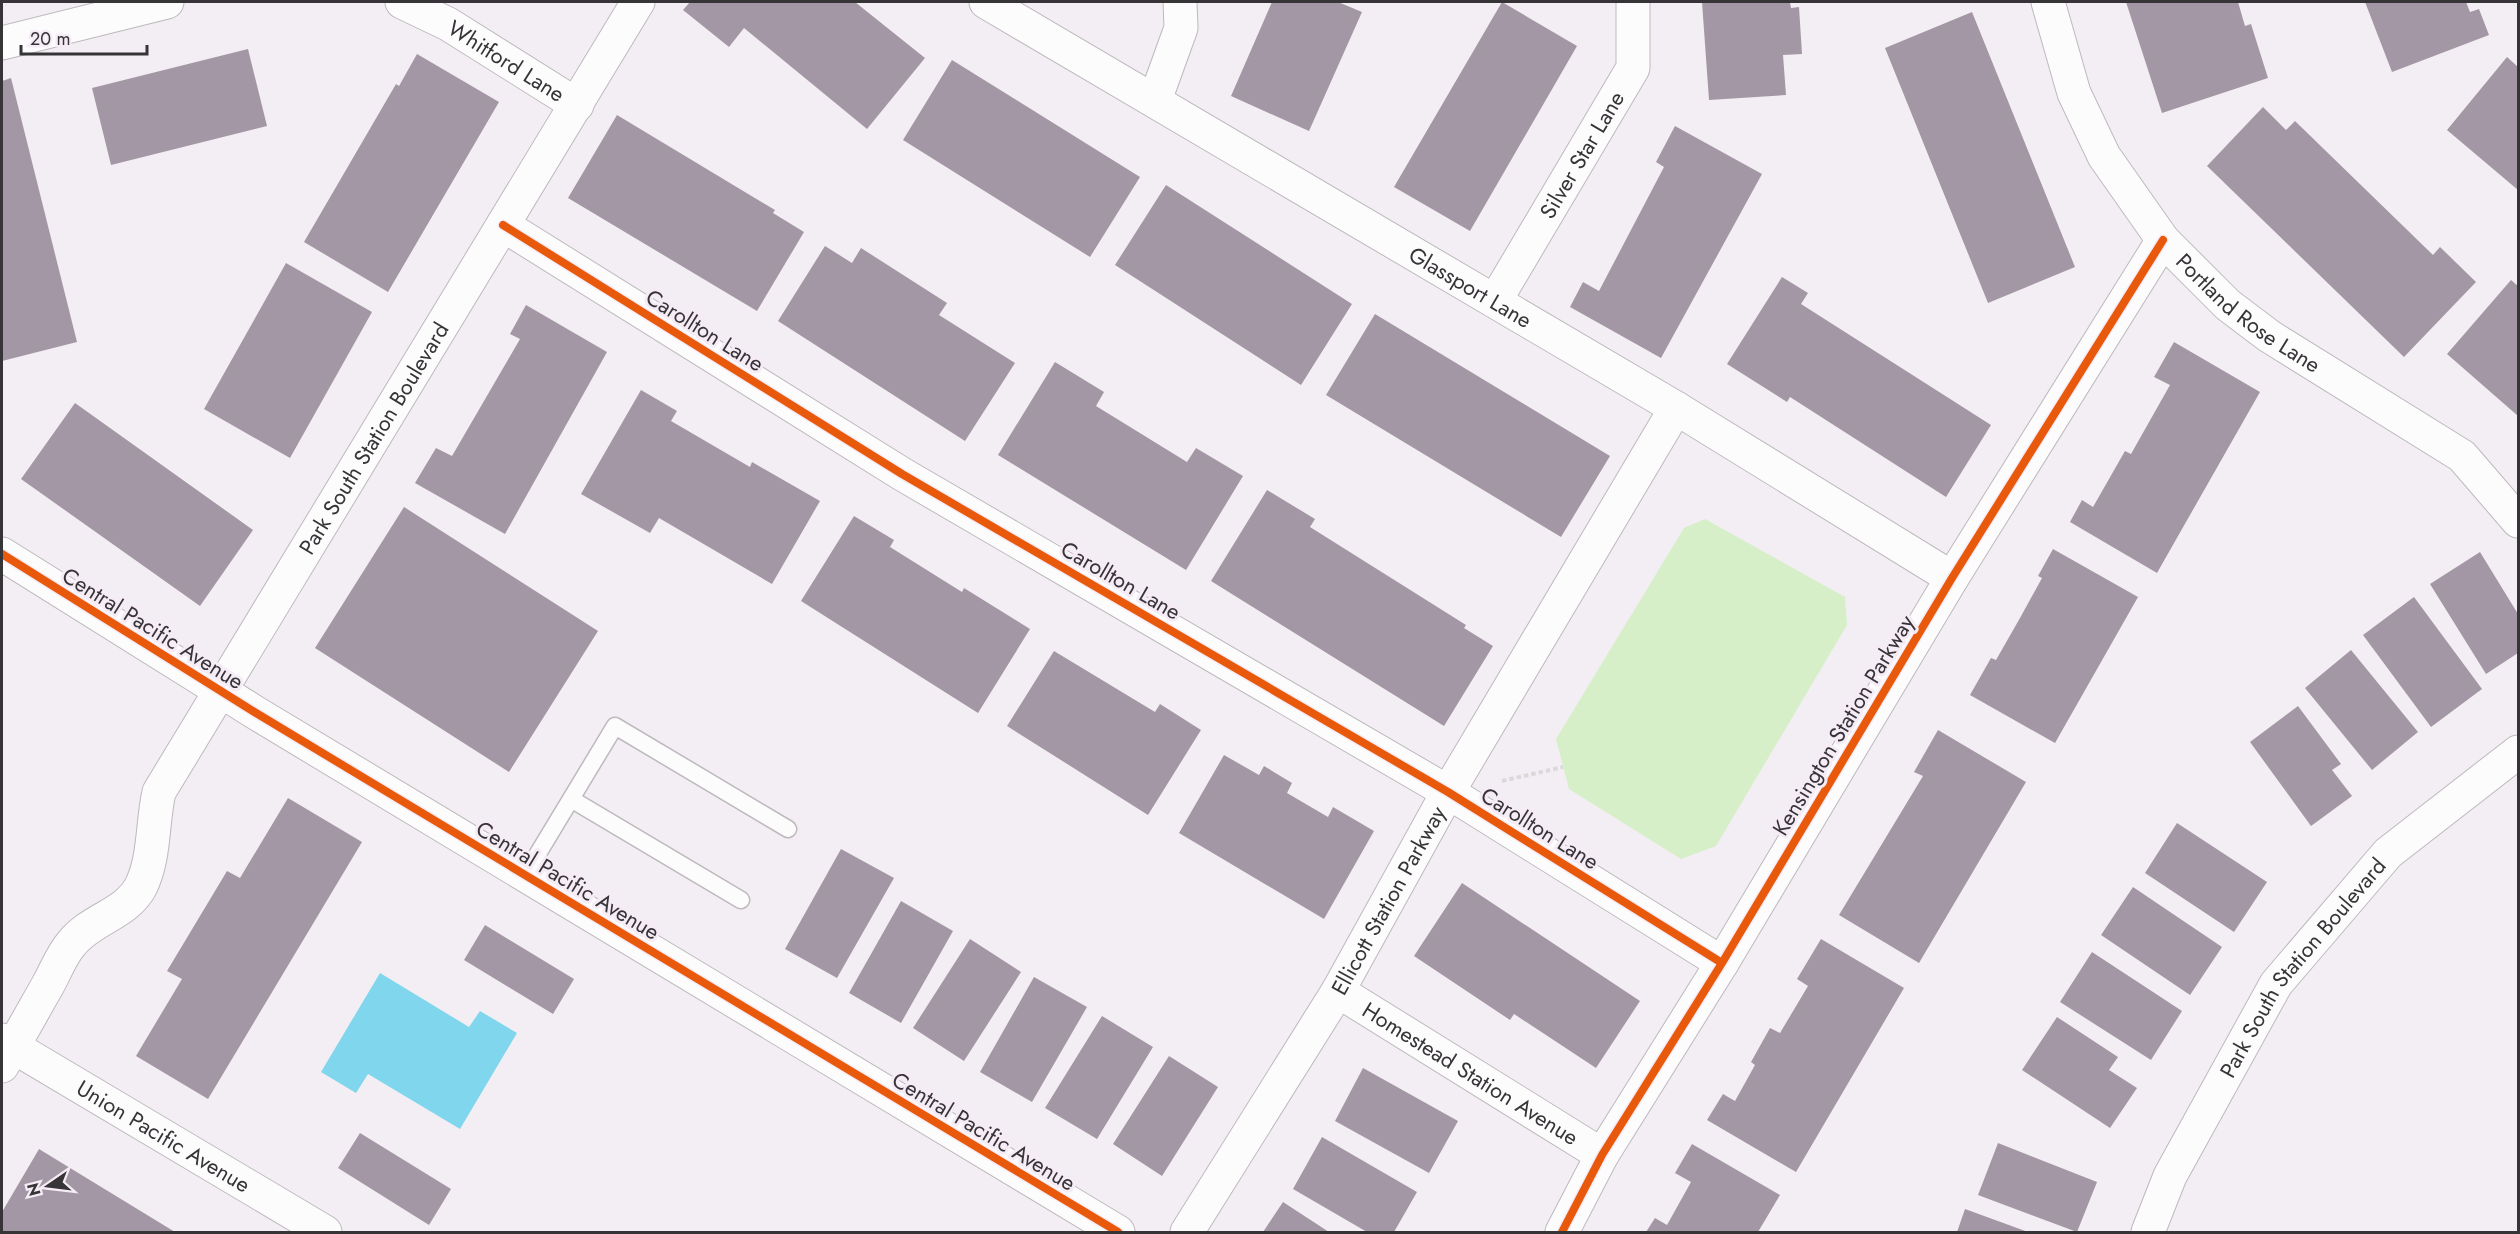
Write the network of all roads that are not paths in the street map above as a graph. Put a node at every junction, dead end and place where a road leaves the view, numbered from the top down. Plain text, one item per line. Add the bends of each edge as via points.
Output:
1 (167, 2) edge
2 (402, 2) edge
3 (638, 2) edge
4 (986, 2) edge
5 (1180, 2) edge
6 (1634, 2) edge
7 (2048, 2) edge
8 (2, 43) edge
9 (1155, 100) junction
10 (577, 105) junction
11 (503, 225) junction
12 (2163, 240) junction
13 (1495, 301) junction
14 (1676, 408) junction
15 (2518, 521) edge
16 (2, 554) edge
17 (1952, 578) junction
18 (221, 691) junction
19 (2518, 752) edge
20 (1448, 792) junction
21 (571, 799) junction
22 (788, 829) dead end
23 (525, 875) junction
24 (741, 900) dead end
25 (1722, 963) junction
26 (1338, 991) junction
27 (5, 1051) edge
28 (1602, 1155) junction
29 (325, 1233) edge
30 (1118, 1233) edge
31 (1187, 1233) edge
32 (1562, 1233) edge
33 (2148, 1233) edge

1 - 8 street
2 - 10 street, Whitford Lane via 448,24
3 - 10 street, Park South Station Boulevard
4 - 9 street, Glassport Lane
5 - 9 street via 1180,28
6 - 13 street, Silver Star Lane via 1633,68
7 - 12 street, Portland Rose Lane via 2074,93 2104,156
9 - 13 street, Glassport Lane
10 - 11 street, Park South Station Boulevard
11 - 18 street, Park South Station Boulevard
11 - 20 street, Carollton Lane via 902,474
12 - 15 street, Portland Rose Lane via 2228,305 2269,336 2462,456
12 - 17 street, Kensington Station Parkway
13 - 14 street, Glassport Lane
14 - 17 street, Glassport Lane
14 - 20 street, Ellicott Station Parkway
16 - 18 street, Central Pacific Avenue
17 - 25 street, Kensington Station Parkway
18 - 23 street, Central Pacific Avenue
18 - 27 street, Park South Station Boulevard via 159,792 141,886 118,911 100,919 71,944
19 - 33 street, Park South Station Boulevard via 2388,853 2276,984 2170,1176
20 - 25 street, Carollton Lane
20 - 26 street, Ellicott Station Parkway
21 - 22 lane via 615,726
21 - 23 lane
21 - 24 lane
23 - 30 street, Central Pacific Avenue
25 - 28 street, Kensington Station Parkway
26 - 28 street, Homestead Station Avenue
26 - 31 street, Ellicott Station Parkway
27 - 29 street, Union Pacific Avenue
28 - 32 street, Kensington Station Parkway

